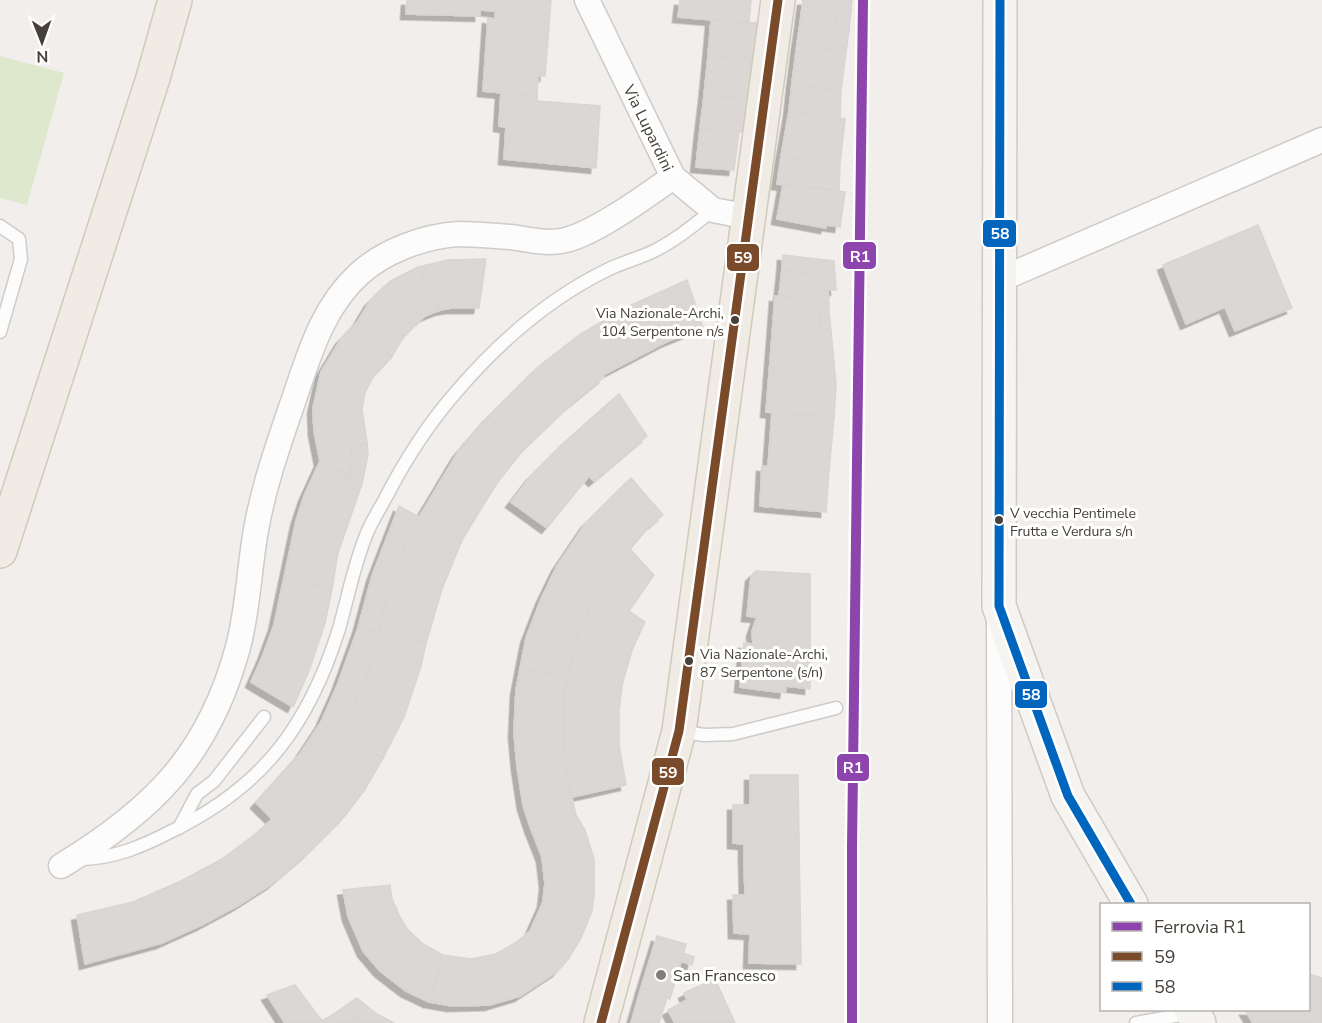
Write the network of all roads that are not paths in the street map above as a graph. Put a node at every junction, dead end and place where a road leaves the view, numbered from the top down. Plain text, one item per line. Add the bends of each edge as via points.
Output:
1 (175, 0) edge
2 (587, 0) edge
3 (778, 0) edge
4 (1000, 0) edge
5 (1322, 140) edge
6 (673, 177) junction
7 (713, 210) junction
8 (749, 217) junction
9 (0, 226) edge
10 (999, 280) junction
11 (0, 332) edge
12 (0, 551) edge
13 (999, 606) junction
14 (836, 708) dead end
15 (264, 717) dead end
16 (679, 730) junction
17 (179, 828) junction
18 (66, 863) joint
19 (1130, 903) edge
20 (1195, 1015) edge
21 (601, 1023) edge
22 (1000, 1023) edge
23 (1136, 1023) edge

1 - 12 main road
2 - 6 street, Via Lupardini
3 - 8 main road
4 - 10 street
5 - 10 street
6 - 7 street, Via Lupardini
6 - 18 street via 567,240 457,234 411,244 383,256 358,274 316,334 274,457 256,528 238,646 212,718 166,786 120,828
7 - 8 street, Via Lupardini
7 - 17 lane via 679,237 609,269 556,300 495,349 456,392 421,436 367,532 338,630 303,715 278,752 246,784 210,812
8 - 16 main road
9 - 11 lane via 19,239 21,259
10 - 13 street
13 - 19 street via 1068,795
13 - 22 street
14 - 16 lane via 733,734 704,735
15 - 17 lane via 214,781 197,794
16 - 21 main road
17 - 18 lane via 100,860
20 - 23 lane

